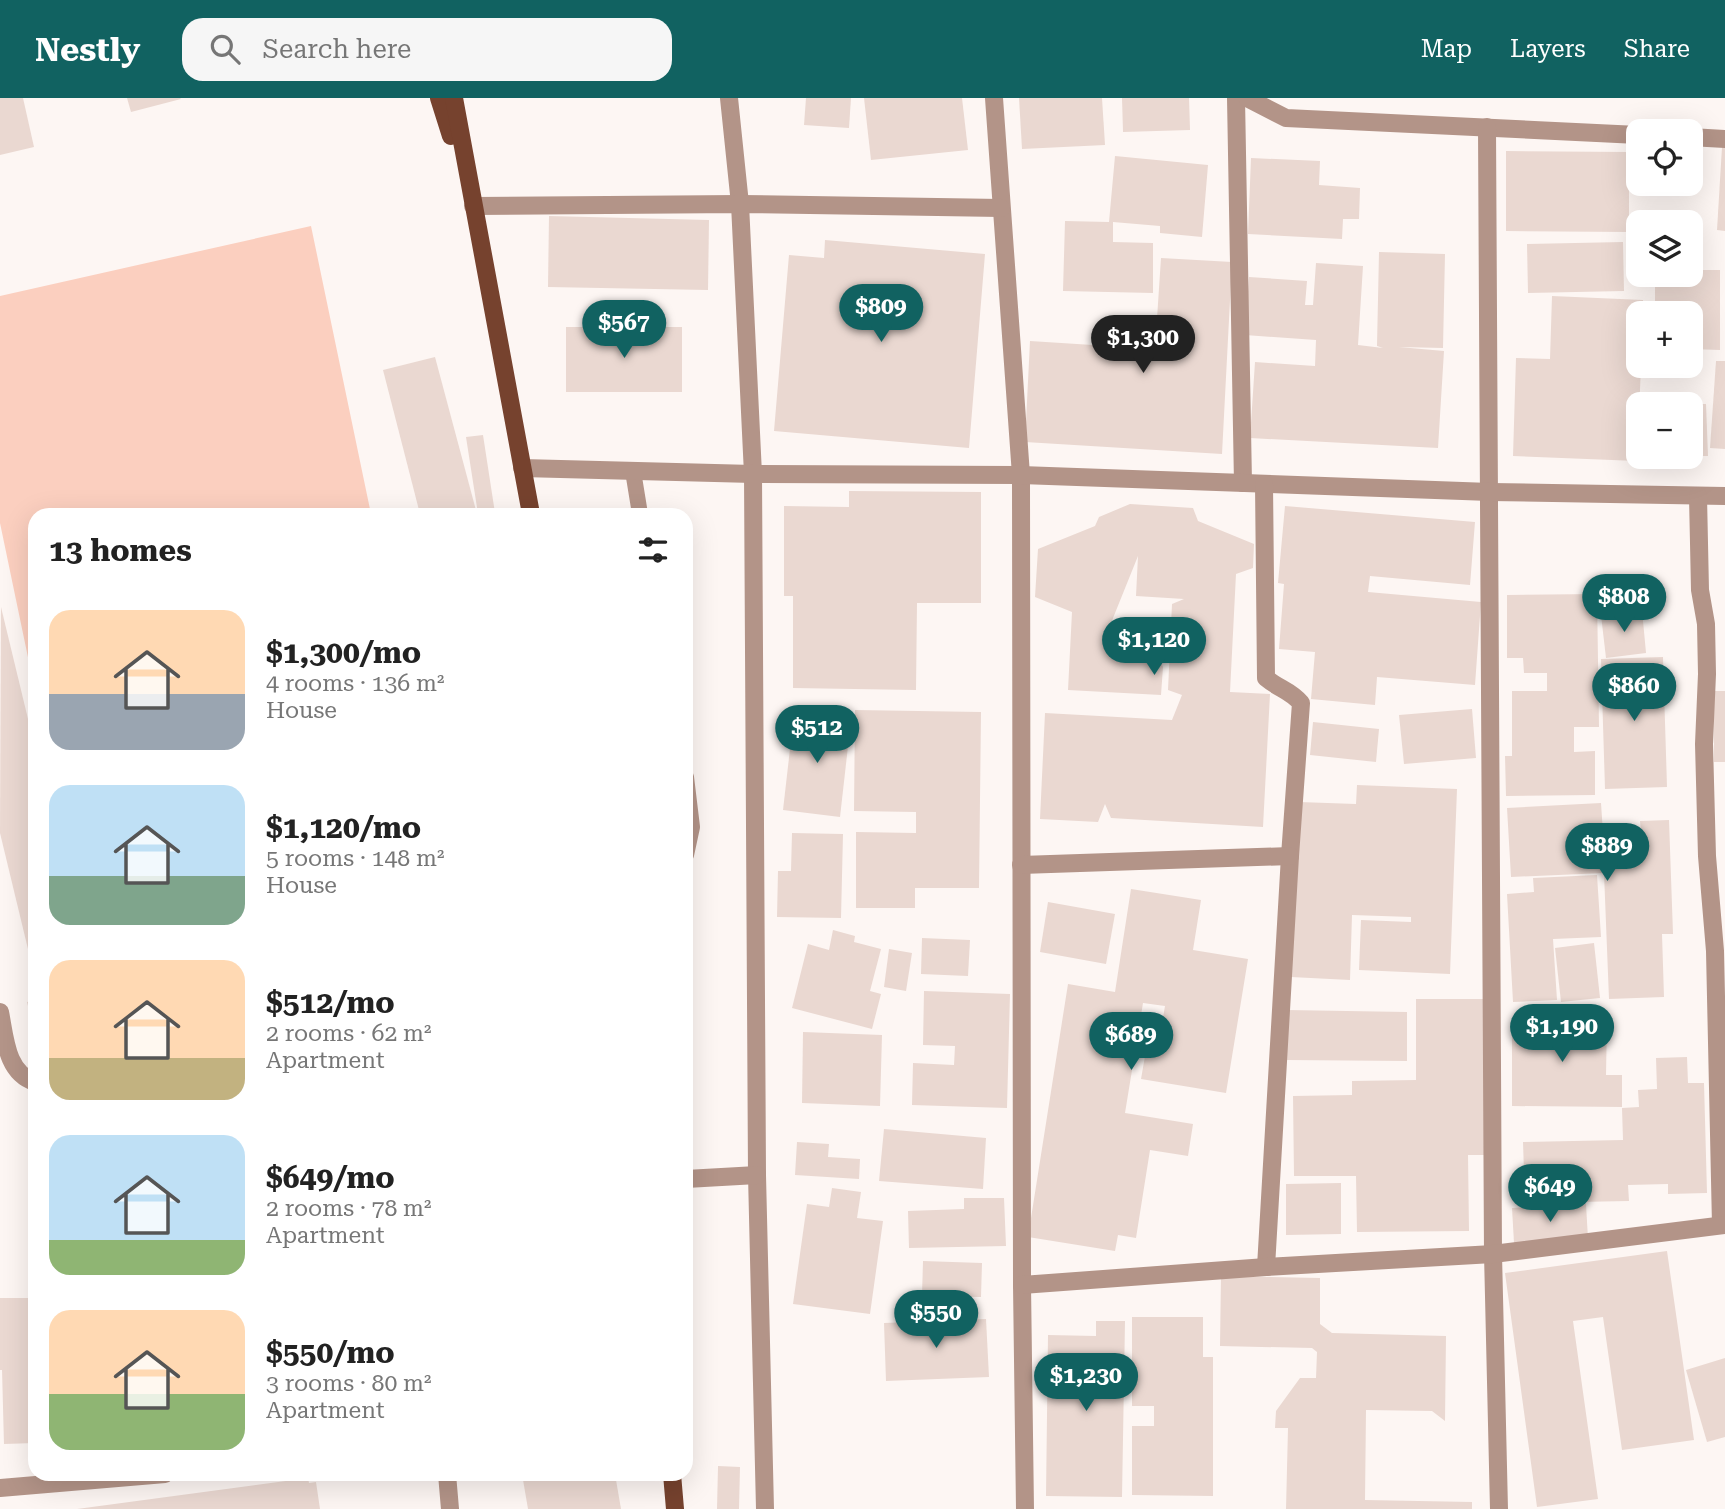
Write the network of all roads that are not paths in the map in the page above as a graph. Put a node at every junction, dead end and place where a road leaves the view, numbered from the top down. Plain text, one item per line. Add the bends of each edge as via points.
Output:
1 (439, 98) edge
2 (454, 98) edge
3 (729, 98) edge
4 (994, 98) edge
5 (1236, 98) edge
6 (1247, 98) edge
7 (1487, 127) junction
8 (1626, 134) edge
9 (1703, 138) edge
10 (1725, 139) edge
11 (740, 204) junction
12 (473, 206) junction
13 (1001, 208) junction
14 (522, 468) junction
15 (633, 471) junction
16 (753, 474) junction
17 (1021, 475) junction
18 (1243, 483) junction
19 (1264, 484) junction
20 (1490, 492) junction
21 (1698, 496) junction
22 (1725, 496) edge
23 (530, 508) edge
24 (639, 508) edge
25 (1290, 856) junction
26 (1021, 865) junction
27 (0, 1012) edge
28 (28, 1079) edge
29 (757, 1175) junction
30 (693, 1179) edge
31 (1723, 1225) edge
32 (1493, 1254) junction
33 (1266, 1267) junction
34 (1022, 1285) junction
35 (82, 1481) edge
36 (448, 1481) edge
37 (673, 1481) edge
38 (0, 1488) edge
39 (450, 1509) edge
40 (675, 1509) edge
41 (765, 1509) edge
42 (1025, 1509) edge
43 (1499, 1509) edge

1 - 12 main road
2 - 12 main road
3 - 11 street
4 - 13 street
5 - 18 street
6 - 7 street via 1286,118
7 - 8 street
7 - 20 street
9 - 10 street
11 - 12 street
11 - 13 street
11 - 16 street
12 - 14 main road
13 - 17 street
14 - 15 street
14 - 23 main road
15 - 16 street
15 - 24 lane
16 - 17 street
16 - 29 street
17 - 18 street
17 - 26 street
18 - 19 street
19 - 20 street
19 - 25 street via 1266,678 1292,692 1301,703
20 - 21 street
20 - 32 street
21 - 22 street
21 - 31 street via 1700,590 1706,624 1706,819
25 - 26 street
25 - 33 street
26 - 34 street
27 - 28 street via 11,1064
29 - 30 street
29 - 41 street
31 - 32 street
32 - 33 street
32 - 43 street
33 - 34 street
34 - 42 street
35 - 38 street
36 - 39 street
37 - 40 main road

